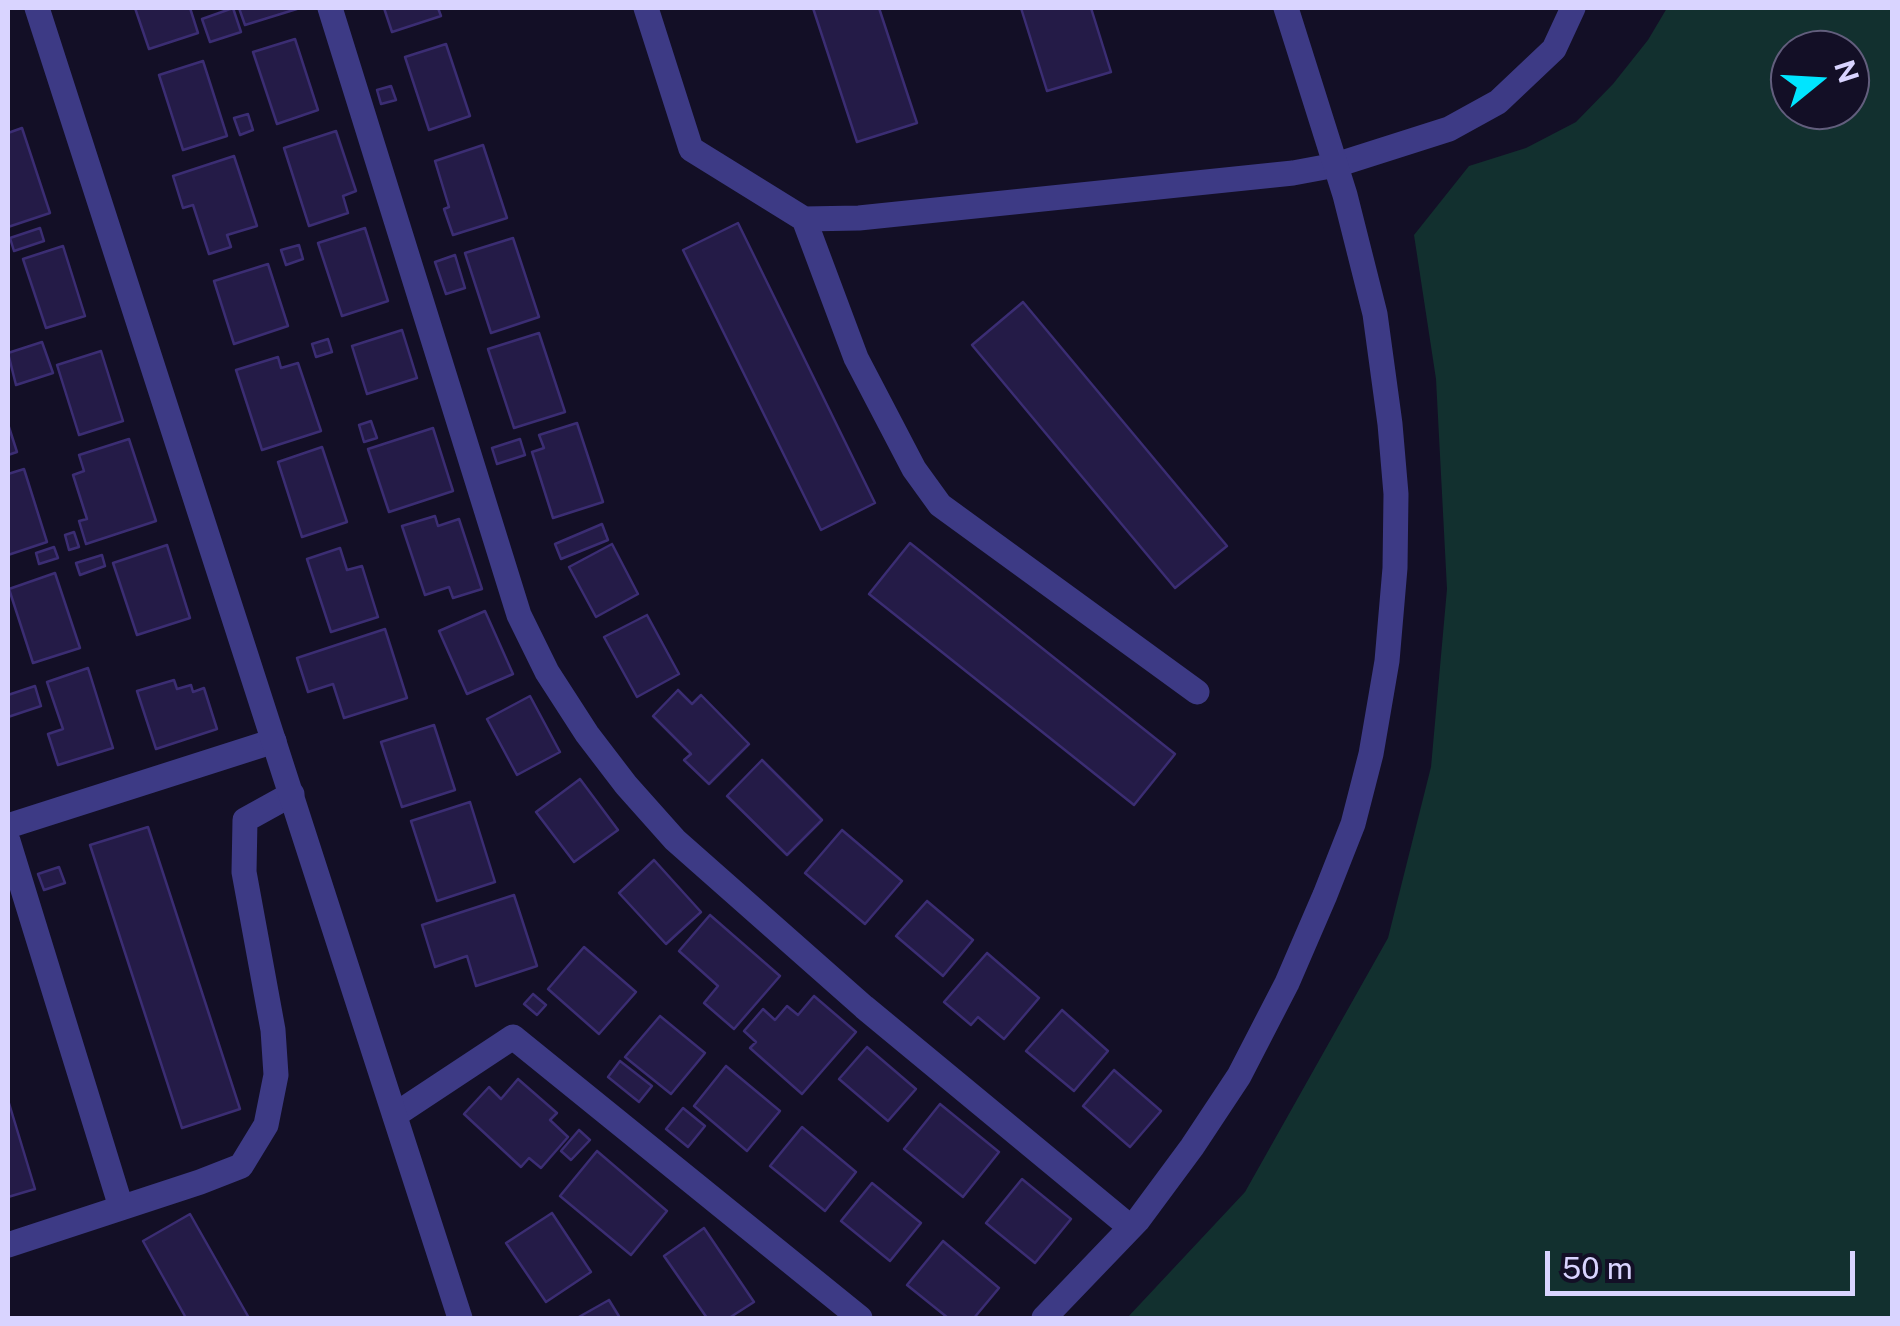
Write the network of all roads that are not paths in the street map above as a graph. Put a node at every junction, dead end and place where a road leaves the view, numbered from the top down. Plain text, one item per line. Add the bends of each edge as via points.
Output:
1 (38, 8) edge
2 (330, 8) edge
3 (646, 8) edge
4 (1286, 8) edge
5 (1573, 8) edge
6 (1336, 165) junction
7 (804, 219) junction
8 (1198, 692) dead end
9 (274, 741) junction
10 (292, 794) junction
11 (8, 826) edge
12 (8, 841) edge
13 (395, 1116) junction
14 (122, 1207) junction
15 (1130, 1227) junction
16 (8, 1244) edge
17 (460, 1318) edge
18 (860, 1318) edge
19 (1044, 1318) edge

1 - 9 street
2 - 15 street via 519,615 586,734 675,840 864,1008
3 - 7 street via 691,150
4 - 6 street
5 - 6 street via 1554,49 1498,102 1448,129
6 - 7 street
6 - 15 street via 1376,314 1396,494 1388,661 1372,754 1353,824 1287,983 1230,1090
7 - 8 street via 856,358 914,470 940,505
9 - 10 street
9 - 11 street
10 - 13 street
10 - 14 street via 245,820 244,872 273,1030 276,1075 266,1125 240,1166
12 - 14 street
13 - 17 street
13 - 18 street via 512,1037
14 - 16 street
15 - 19 street

